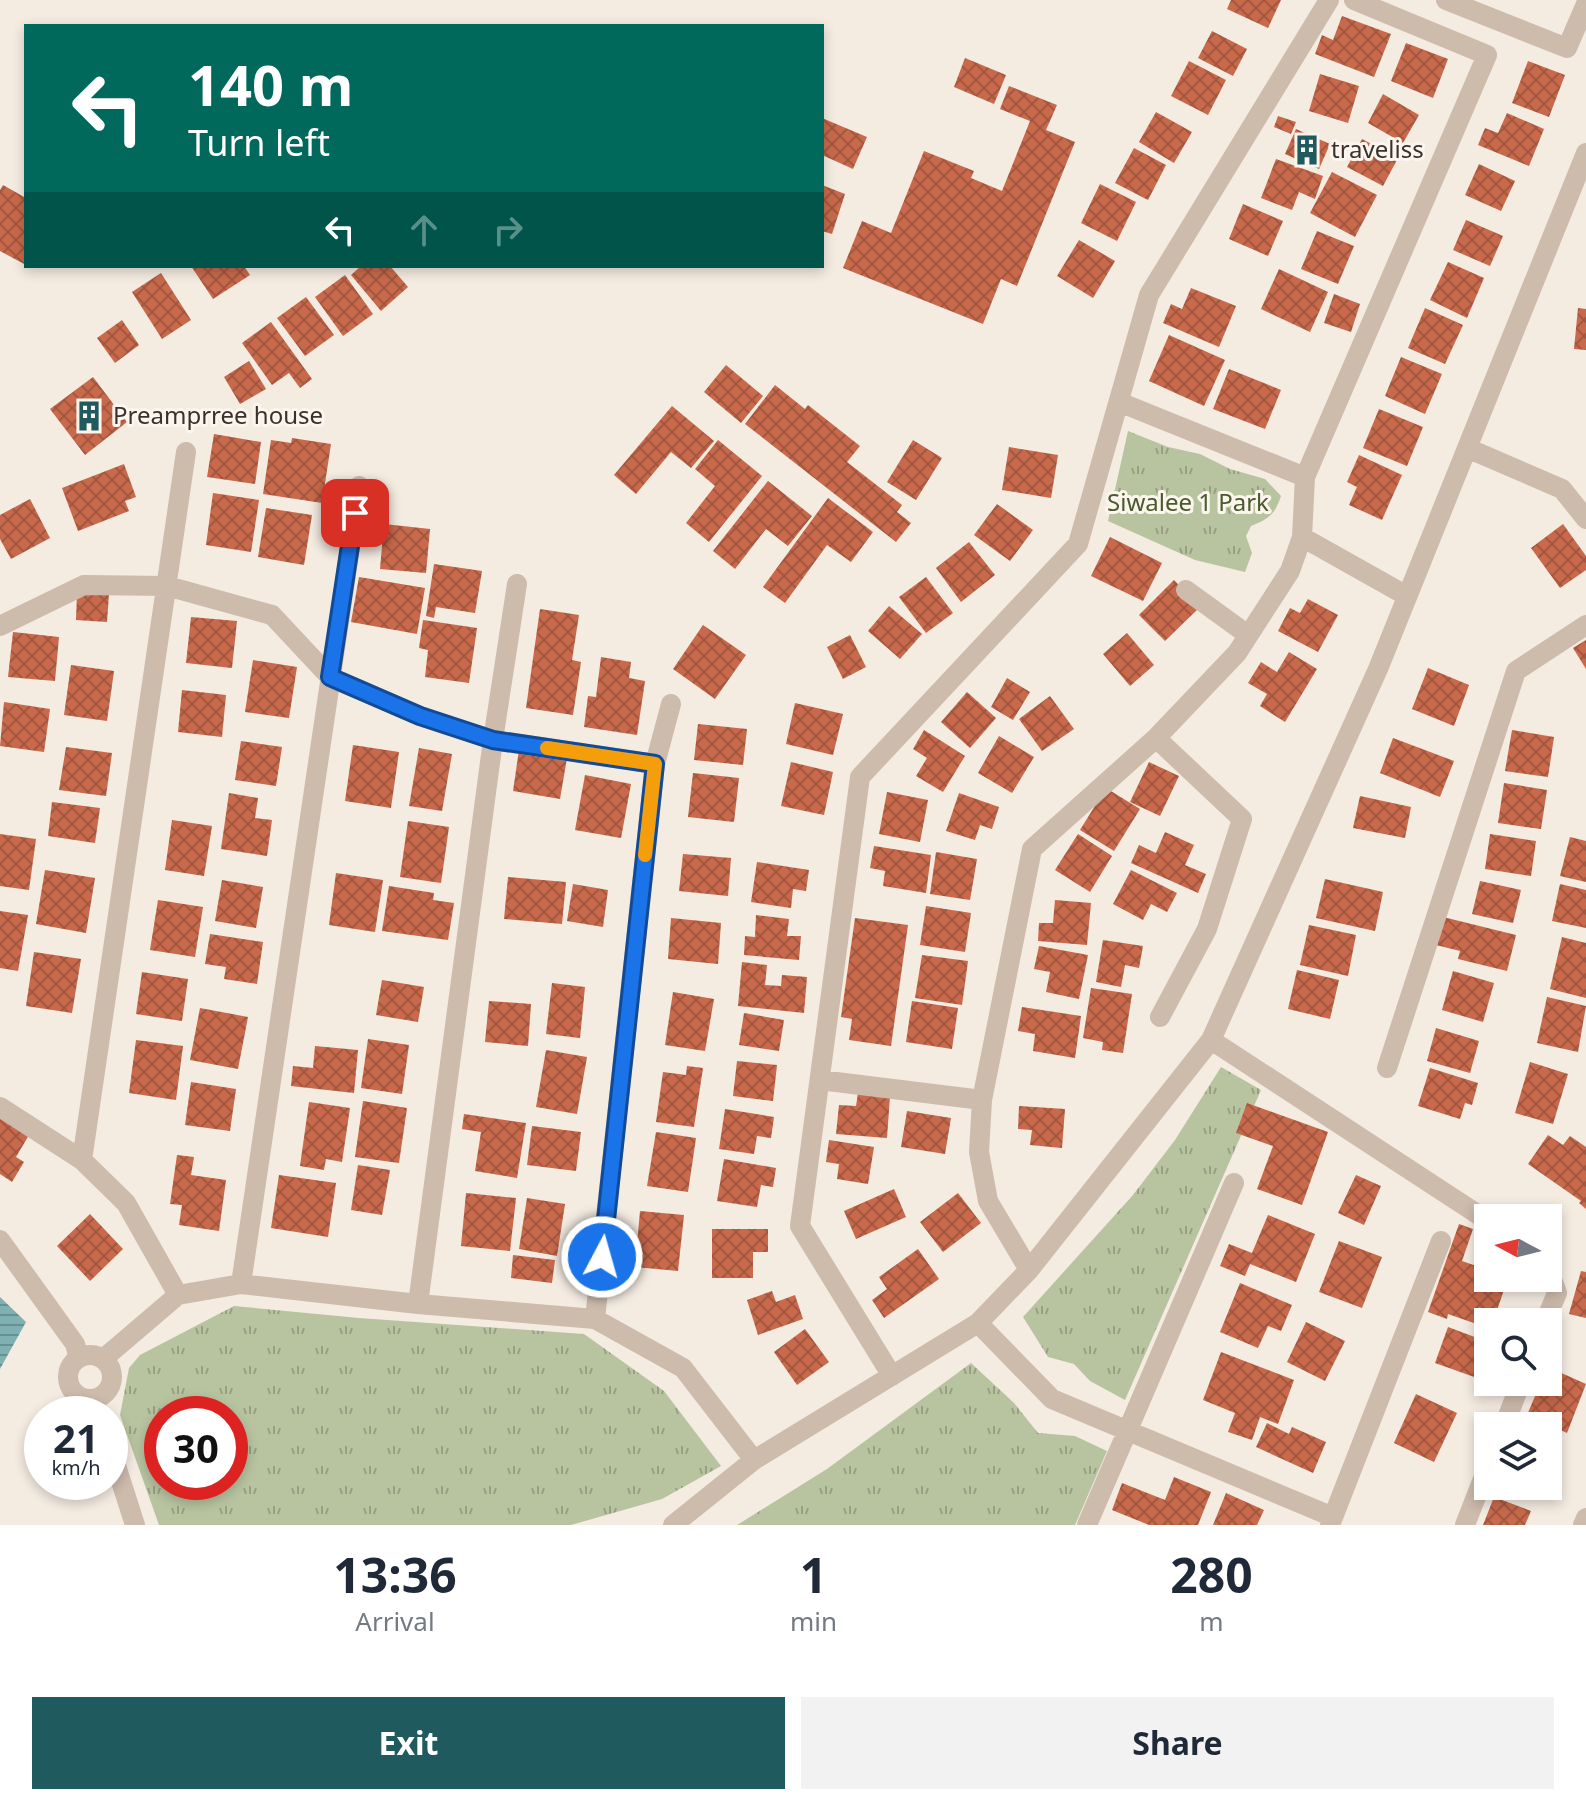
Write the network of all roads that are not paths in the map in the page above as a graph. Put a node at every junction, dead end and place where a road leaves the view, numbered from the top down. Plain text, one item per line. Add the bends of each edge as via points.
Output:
1 (1329, 0) edge
2 (1354, 0) edge
3 (1446, 0) edge
4 (1586, 4) edge
5 (1586, 153) edge
6 (1119, 402) junction
7 (1467, 448) junction
8 (186, 452) dead end
9 (1305, 477) junction
10 (359, 486) dead end
11 (1586, 519) edge
12 (1302, 537) junction
13 (517, 584) dead end
14 (167, 586) junction
15 (1186, 590) dead end
16 (1407, 596) junction
17 (1586, 625) edge
18 (0, 626) edge
19 (1248, 635) junction
20 (330, 677) junction
21 (671, 704) dead end
22 (1156, 738) junction
23 (493, 740) junction
24 (655, 764) junction
25 (1160, 1017) dead end
26 (1211, 1040) junction
27 (1387, 1068) dead end
28 (820, 1080) junction
29 (982, 1100) junction
30 (0, 1107) edge
31 (82, 1160) junction
32 (1234, 1183) dead end
33 (1474, 1212) edge
34 (0, 1240) edge
35 (1441, 1241) dead end
36 (1029, 1270) junction
37 (241, 1284) junction
38 (178, 1295) junction
39 (418, 1304) junction
40 (595, 1319) junction
41 (978, 1323) junction
42 (79, 1358) junction
43 (103, 1359) junction
44 (892, 1376) junction
45 (80, 1396) edge
46 (103, 1396) edge
47 (1127, 1429) junction
48 (754, 1460) junction
49 (127, 1500) edge
50 (1475, 1500) edge
51 (1586, 1518) edge
52 (1332, 1521) edge
53 (135, 1525) edge
54 (673, 1525) edge
55 (1087, 1525) edge
56 (1465, 1525) edge
57 (1583, 1525) edge

1 - 6 street via 1149,295
2 - 9 street via 1487,55
3 - 4 street via 1567,48
5 - 7 street
6 - 9 street
6 - 28 street via 1078,544 860,777
7 - 11 street via 1562,489
7 - 16 street
8 - 14 street
9 - 12 street
10 - 20 street
12 - 16 street
12 - 19 street via 1290,571
13 - 23 street
14 - 18 street via 84,585
14 - 20 street via 272,615
14 - 31 street
15 - 19 street
16 - 26 street
17 - 27 street via 1516,671
19 - 22 street
20 - 23 street
20 - 37 street
21 - 24 street
22 - 25 street via 1242,819 1207,929
22 - 29 street via 1032,849
23 - 24 street
23 - 39 street
24 - 40 street
26 - 33 street
26 - 36 street
28 - 29 street
28 - 44 street via 800,1226
29 - 36 street via 979,1152 988,1201
30 - 31 street
31 - 38 street via 126,1203
32 - 47 street
34 - 42 street via 75,1344
35 - 52 street
36 - 41 street
37 - 38 street
37 - 39 street
38 - 43 street
39 - 40 street
40 - 48 street via 683,1368
41 - 44 street
41 - 47 street via 1052,1399
42 - 43 street
42 - 45 street via 68,1379
43 - 46 street via 111,1369 111,1382
44 - 48 street
47 - 52 street
47 - 55 street
48 - 54 street
49 - 53 street
50 - 56 street
51 - 57 street

